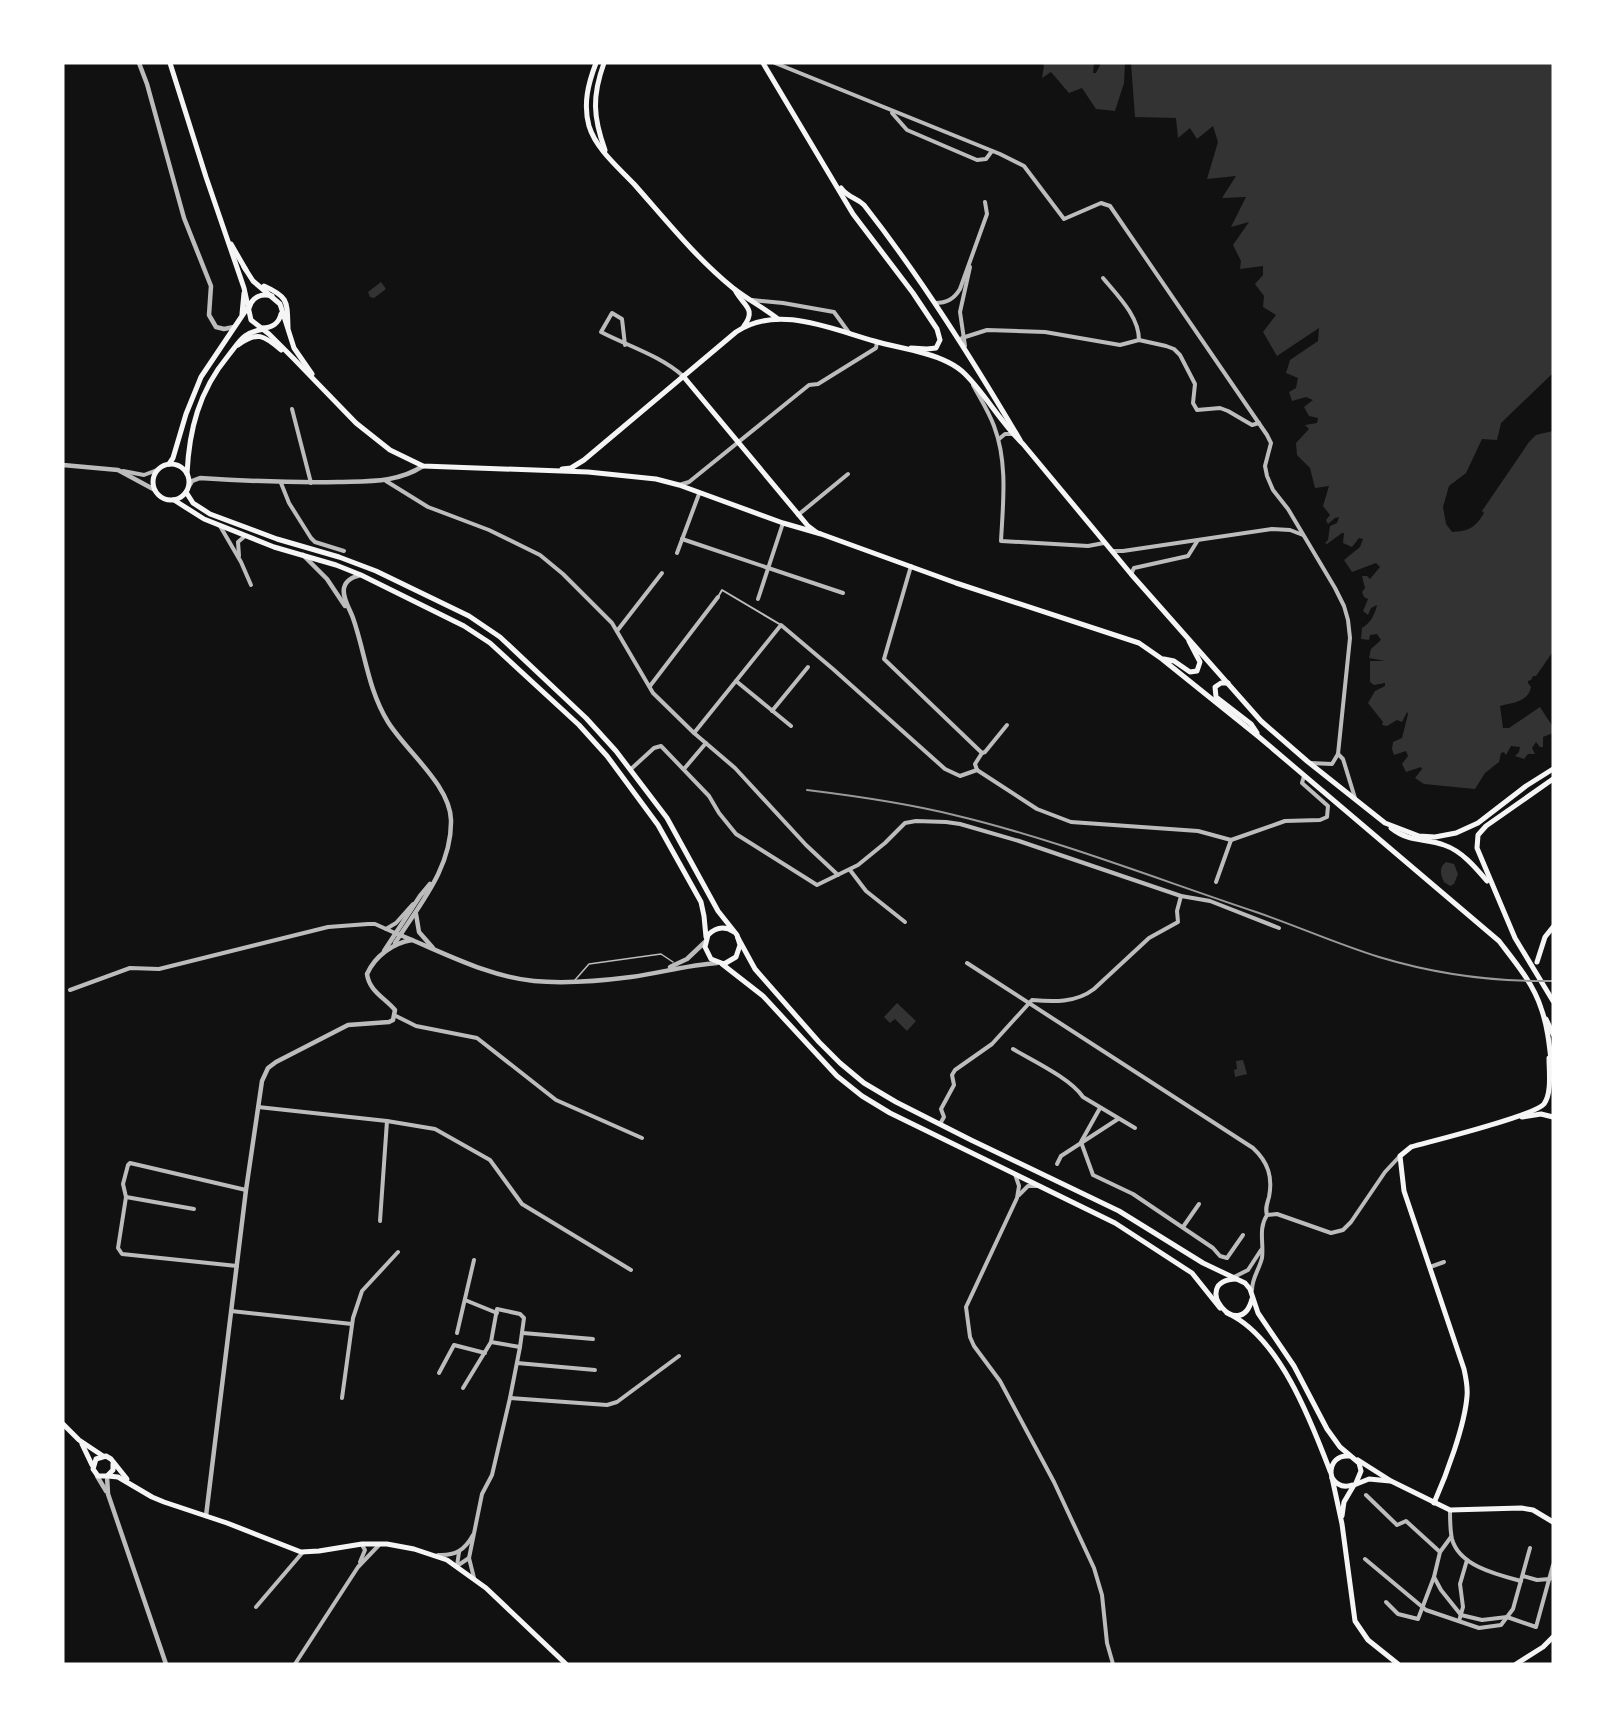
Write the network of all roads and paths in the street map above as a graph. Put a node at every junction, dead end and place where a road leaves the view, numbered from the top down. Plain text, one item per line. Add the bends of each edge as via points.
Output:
1 (139, 63) edge
2 (171, 63) edge
3 (596, 63) edge
4 (604, 63) edge
5 (764, 63) edge
6 (775, 63) edge
7 (890, 110) junction
8 (992, 151) junction
9 (607, 154) junction
10 (829, 172) junction
11 (860, 201) junction
12 (985, 202) dead end
13 (223, 228) junction
14 (870, 237) junction
15 (971, 262) junction
16 (244, 267) junction
17 (1102, 278) dead end
18 (242, 280) junction
19 (734, 289) junction
20 (273, 297) junction
21 (751, 300) junction
22 (935, 303) junction
23 (249, 307) junction
24 (281, 309) junction
25 (242, 316) junction
26 (778, 319) junction
27 (237, 326) junction
28 (262, 327) junction
29 (744, 327) junction
30 (288, 334) junction
31 (850, 334) junction
32 (963, 338) junction
33 (1139, 340) junction
34 (877, 342) junction
35 (625, 345) junction
36 (964, 346) junction
37 (234, 348) junction
38 (907, 348) junction
39 (294, 358) junction
40 (683, 376) junction
41 (970, 380) junction
42 (324, 390) junction
43 (292, 409) dead end
44 (1259, 423) junction
45 (1012, 434) junction
46 (998, 439) junction
47 (738, 443) junction
48 (1023, 444) junction
49 (584, 460) junction
50 (169, 464) junction
51 (63, 465) edge
52 (423, 466) junction
53 (118, 470) junction
54 (157, 470) junction
55 (552, 471) junction
56 (588, 472) junction
57 (188, 474) junction
58 (848, 474) dead end
59 (386, 481) junction
60 (281, 483) junction
61 (311, 483) junction
62 (679, 485) junction
63 (188, 489) junction
64 (155, 490) junction
65 (699, 494) junction
66 (174, 500) junction
67 (798, 515) junction
68 (783, 524) junction
69 (220, 525) junction
70 (821, 534) junction
71 (245, 536) junction
72 (1304, 536) junction
73 (682, 539) junction
74 (1198, 540) junction
75 (1104, 543) junction
76 (344, 551) dead end
77 (1112, 551) junction
78 (677, 553) dead end
79 (303, 555) junction
80 (241, 562) junction
81 (911, 566) junction
82 (769, 568) junction
83 (662, 573) dead end
84 (1131, 574) junction
85 (361, 575) junction
86 (251, 585) dead end
87 (843, 593) dead end
88 (718, 597) joint
89 (758, 599) dead end
90 (353, 618) junction
91 (781, 626) junction
92 (618, 631) junction
93 (1185, 635) junction
94 (1162, 659) junction
95 (808, 666) dead end
96 (736, 681) junction
97 (1229, 684) junction
98 (650, 686) junction
99 (772, 711) junction
100 (1007, 725) dead end
101 (791, 726) dead end
102 (694, 733) junction
103 (1259, 737) junction
104 (706, 743) junction
105 (982, 753) junction
106 (1338, 754) junction
107 (1309, 763) junction
108 (631, 769) junction
109 (684, 769) junction
110 (1553, 769) edge
111 (977, 770) junction
112 (1305, 776) junction
113 (1553, 779) edge
114 (1357, 801) junction
115 (1385, 824) junction
116 (1231, 840) junction
117 (850, 870) junction
118 (838, 875) junction
119 (434, 880) junction
120 (1216, 882) dead end
121 (1492, 887) junction
122 (420, 896) junction
123 (1181, 896) junction
124 (416, 912) junction
125 (905, 922) dead end
126 (1553, 927) edge
127 (1279, 928) dead end
128 (386, 929) junction
129 (734, 933) junction
130 (398, 934) junction
131 (738, 938) junction
132 (412, 940) junction
133 (706, 940) junction
134 (395, 944) junction
135 (435, 950) junction
136 (383, 954) junction
137 (719, 963) junction
138 (967, 963) dead end
139 (676, 965) junction
140 (1536, 971) junction
141 (660, 972) junction
142 (574, 981) junction
143 (70, 990) dead end
144 (1553, 1002) edge
145 (1027, 1003) junction
146 (1542, 1010) junction
147 (396, 1016) junction
148 (1553, 1034) edge
149 (1549, 1047) junction
150 (1013, 1049) dead end
151 (1553, 1077) edge
152 (257, 1107) junction
153 (1100, 1108) junction
154 (1553, 1117) edge
155 (1118, 1119) junction
156 (1509, 1119) junction
157 (387, 1121) junction
158 (940, 1124) junction
159 (1135, 1128) dead end
160 (642, 1138) dead end
161 (1081, 1142) junction
162 (1400, 1156) junction
163 (1057, 1164) dead end
164 (1014, 1174) junction
165 (1041, 1187) junction
166 (246, 1190) junction
167 (126, 1197) junction
168 (1017, 1198) junction
169 (1199, 1203) dead end
170 (194, 1209) dead end
171 (1268, 1215) junction
172 (380, 1221) dead end
173 (1183, 1227) junction
174 (1243, 1235) dead end
175 (1262, 1249) junction
176 (398, 1252) dead end
177 (474, 1260) dead end
178 (1444, 1262) dead end
179 (237, 1266) junction
180 (1430, 1267) junction
181 (631, 1270) dead end
182 (1237, 1279) junction
183 (1252, 1296) junction
184 (465, 1300) junction
185 (1220, 1308) junction
186 (231, 1311) junction
187 (497, 1313) junction
188 (1227, 1313) junction
189 (352, 1324) junction
190 (457, 1333) dead end
191 (523, 1333) junction
192 (594, 1339) dead end
193 (491, 1342) junction
194 (520, 1347) junction
195 (485, 1353) junction
196 (679, 1356) dead end
197 (517, 1363) junction
198 (595, 1370) dead end
199 (439, 1373) dead end
200 (463, 1388) dead end
201 (342, 1398) dead end
202 (510, 1398) junction
203 (63, 1424) edge
204 (79, 1440) junction
205 (103, 1456) junction
206 (1354, 1458) junction
207 (114, 1464) junction
208 (94, 1470) junction
209 (1331, 1474) junction
210 (107, 1476) junction
211 (1391, 1481) junction
212 (130, 1483) junction
213 (1355, 1484) junction
214 (108, 1494) junction
215 (1366, 1495) dead end
216 (1434, 1503) junction
217 (1450, 1510) junction
218 (206, 1516) junction
219 (1553, 1522) edge
220 (1342, 1524) junction
221 (474, 1532) junction
222 (1451, 1537) junction
223 (362, 1544) junction
224 (379, 1544) junction
225 (1530, 1548) dead end
226 (459, 1551) junction
227 (303, 1552) junction
228 (1440, 1552) junction
229 (433, 1555) junction
230 (469, 1558) junction
231 (1365, 1558) dead end
232 (1467, 1560) junction
233 (1553, 1565) edge
234 (457, 1566) junction
235 (358, 1567) junction
236 (1434, 1577) junction
237 (474, 1578) junction
238 (1522, 1579) junction
239 (1550, 1579) junction
240 (1386, 1602) dead end
241 (256, 1607) dead end
242 (1421, 1608) junction
243 (1461, 1616) junction
244 (1507, 1617) junction
245 (1459, 1621) junction
246 (1553, 1637) edge
247 (166, 1664) edge
248 (295, 1664) edge
249 (566, 1664) edge
250 (1113, 1664) edge
251 (1398, 1664) edge
252 (1516, 1664) edge

1 - 27 street via 184,218 211,286 209,315 216,327
2 - 13 main road
3 - 9 main road via 587,92 587,118 593,135
4 - 9 main road via 596,88 595,109
5 - 10 main road
6 - 7 street
7 - 8 street
7 - 8 street via 907,130 976,160 986,159
8 - 44 street via 1024,166 1064,219 1105,203 1114,210
9 - 19 main road
10 - 11 main road via 847,196
10 - 14 main road
11 - 14 main road via 853,208
11 - 22 main road
12 - 15 street via 987,214
13 - 16 main road
13 - 18 main road
14 - 38 main road via 937,328 939,346
15 - 22 street via 955,296
15 - 32 street via 960,312
16 - 20 main road via 253,281
16 - 30 main road via 283,297 288,308
17 - 33 street via 1126,308
18 - 23 main road
18 - 25 main road
19 - 21 main road
19 - 29 main road via 750,312
20 - 23 main road via 260,295
20 - 24 main road
21 - 26 main road
21 - 31 street via 834,312
22 - 36 main road
23 - 25 main road
23 - 28 main road via 251,320
24 - 28 main road via 277,323
24 - 30 main road
25 - 27 main road
26 - 29 main road
26 - 31 main road
27 - 50 main road via 201,377
28 - 37 main road via 242,336
28 - 39 main road
29 - 40 main road
30 - 42 main road
31 - 34 main road
32 - 33 street via 987,330 1045,333 1120,345
32 - 36 street
33 - 44 street via 1166,346 1180,355 1195,384 1193,403 1197,410 1220,408 1252,425
34 - 38 main road
34 - 47 street via 876,348 818,384 809,385
35 - 35 street via 601,332 612,313 622,319
35 - 40 street
36 - 48 main road
37 - 39 main road via 250,337 263,336
37 - 57 main road via 215,372 201,400 191,432
38 - 41 main road via 939,358
39 - 42 main road
40 - 47 main road
40 - 49 main road
41 - 45 main road
41 - 46 street
42 - 52 main road via 372,437
43 - 61 street
44 - 72 street via 1271,443 1265,466 1267,476
45 - 46 street
45 - 48 main road
46 - 75 street via 1004,477 1001,541 1088,546
47 - 62 street via 689,482
47 - 67 main road
48 - 75 main road
49 - 55 main road via 568,469
49 - 56 main road via 581,468
50 - 54 main road
50 - 57 main road via 178,465
51 - 53 street
52 - 55 main road
52 - 59 street
53 - 54 street via 144,475
53 - 64 street
54 - 64 main road
55 - 56 main road
56 - 62 main road
57 - 63 main road
58 - 67 street
59 - 61 street
59 - 92 street via 428,507 540,555
60 - 61 street
60 - 63 street via 200,478 192,481
60 - 76 street via 311,538
62 - 65 main road
63 - 66 main road
63 - 108 main road via 193,503 210,514 357,563 478,621 586,718
64 - 66 main road via 162,498
65 - 68 main road
65 - 73 street
66 - 69 main road
67 - 70 main road
68 - 70 main road
68 - 82 street
69 - 71 main road
69 - 80 street
70 - 81 main road
71 - 79 main road
71 - 80 street via 238,542
72 - 74 street via 1272,529
72 - 106 street via 1344,606 1349,629
73 - 78 street
73 - 82 street
74 - 77 street
74 - 84 street via 1188,556 1134,568
75 - 77 main road
77 - 84 main road
79 - 85 main road
79 - 90 street via 327,579
80 - 86 street
81 - 94 main road via 1139,643
81 - 105 street via 884,659
82 - 87 street
82 - 89 street
83 - 92 street
84 - 93 main road
85 - 90 street via 350,579 344,588
85 - 133 main road via 480,636 579,725 658,825 701,902
88 - 91 street via 722,590
88 - 98 street
90 - 119 street via 370,681 387,720 435,782 449,809 448,849
91 - 96 street
91 - 111 street via 945,769 960,776
92 - 98 street
93 - 94 main road via 1200,663 1197,671 1190,672 1174,661
93 - 97 main road
94 - 103 main road
95 - 99 street
96 - 99 street
96 - 102 street
97 - 103 main road via 1218,684 1214,694 1251,724
97 - 107 main road via 1273,733
98 - 102 street
99 - 101 street
100 - 105 street
102 - 104 street
103 - 112 main road
104 - 109 street
104 - 118 street
105 - 111 street via 975,764
106 - 107 street via 1332,764
106 - 114 street
107 - 114 main road
108 - 109 street via 657,746
108 - 129 main road via 667,818
109 - 118 street via 710,795 719,813 741,838 817,885
110 - 115 main road via 1463,831 1435,837
111 - 116 street via 1037,809 1071,822 1198,831
112 - 116 street via 1302,783 1328,807 1327,817 1285,821
112 - 146 main road via 1499,941 1527,979
113 - 121 main road via 1481,830 1477,848
114 - 115 main road
115 - 121 main road via 1408,838 1454,849
116 - 120 street
117 - 118 street
117 - 123 street via 905,824 946,822 1019,841
117 - 125 street via 866,891
119 - 122 street
119 - 124 street
121 - 140 main road via 1515,938
122 - 128 street
122 - 130 street
123 - 127 street via 1210,900
123 - 145 street via 1178,922 1149,938 1089,993 1067,1000
124 - 130 street
124 - 135 street via 419,932
126 - 140 main road via 1545,937
128 - 130 street
128 - 143 street via 368,924 320,928 159,969 130,968
129 - 131 main road
129 - 133 main road via 720,928
130 - 132 street
130 - 134 street
130 - 136 street
131 - 137 main road via 738,955 730,962
131 - 158 main road via 755,969 840,1063 864,1083
132 - 134 street
132 - 135 street
133 - 137 main road via 707,954
133 - 139 street
134 - 136 street
135 - 142 street via 474,966 532,980
136 - 147 street via 368,970 367,978 394,1008
137 - 141 street
137 - 164 main road via 763,996 827,1067 854,1089 890,1113
138 - 145 street
139 - 141 street
139 - 142 lane via 661,954 589,964
140 - 144 main road
141 - 142 street
145 - 158 street via 992,1044 955,1070 954,1085 941,1109 944,1117
145 - 171 street via 1253,1148 1269,1172 1271,1186 1265,1210
146 - 148 main road
146 - 149 main road
147 - 152 street via 389,1022 348,1025 276,1062 265,1073
147 - 160 street via 416,1026 477,1038 556,1100
149 - 151 main road
149 - 156 main road via 1545,1102
150 - 153 street
152 - 157 street
152 - 166 street
153 - 155 street
153 - 161 street
154 - 156 main road via 1537,1114
155 - 159 street
155 - 161 street
156 - 162 main road via 1411,1147
157 - 172 street
157 - 181 street via 435,1129 483,1155 522,1204
158 - 182 main road via 1119,1211 1203,1263
161 - 163 street via 1061,1156
161 - 173 street via 1093,1176 1133,1194
162 - 171 street via 1342,1230 1331,1233 1276,1214
162 - 180 main road via 1404,1191
164 - 165 main road
164 - 168 street via 1019,1186
165 - 168 street via 1028,1186
165 - 185 main road via 1115,1223 1176,1262 1199,1280
166 - 167 street via 130,1163 123,1184
166 - 179 street
167 - 170 street
167 - 179 street via 119,1252
168 - 250 street via 966,1307 970,1337 1000,1381 1090,1559 1100,1585
169 - 173 street
171 - 175 street via 1263,1225
173 - 174 street via 1227,1258
175 - 182 street
175 - 183 street
176 - 189 street via 362,1291
177 - 184 street
178 - 180 street
179 - 186 street
180 - 216 main road via 1464,1369 1468,1395
182 - 183 main road via 1248,1286
182 - 185 main road via 1220,1286 1216,1294
183 - 188 main road via 1245,1311
183 - 206 main road via 1257,1313 1294,1366 1332,1438
184 - 187 street
184 - 190 street
185 - 188 main road
186 - 189 street
186 - 218 street
187 - 191 street via 497,1309 523,1315
187 - 193 street
188 - 209 main road via 1252,1329 1281,1366 1304,1407
189 - 201 street
191 - 192 street
191 - 194 street
193 - 194 street
193 - 195 street
194 - 197 street
195 - 199 street via 454,1345
195 - 200 street
196 - 202 street via 617,1402 607,1405
197 - 198 street
197 - 202 street
202 - 221 street
203 - 204 main road
204 - 205 main road
204 - 208 main road
205 - 207 main road
205 - 208 main road via 96,1459
206 - 209 main road via 1336,1459
206 - 211 main road
206 - 213 main road via 1362,1471
207 - 210 main road
207 - 212 main road
208 - 210 main road via 98,1476
208 - 214 street
209 - 213 main road via 1338,1485
209 - 220 main road
210 - 212 main road
210 - 214 street
211 - 213 main road via 1376,1479
211 - 216 main road
212 - 218 main road via 152,1497
213 - 220 main road via 1344,1502
214 - 247 street
215 - 228 street via 1397,1526 1406,1521
216 - 217 main road
217 - 219 main road via 1521,1508
217 - 222 street
218 - 227 main road
220 - 251 main road via 1355,1621 1368,1640
221 - 226 street
221 - 230 street
222 - 228 street
222 - 232 street
223 - 224 main road
223 - 227 main road
223 - 235 street via 365,1552
224 - 229 main road
224 - 235 street
225 - 238 street
226 - 229 street
226 - 234 street
227 - 241 street
228 - 236 street
229 - 234 main road
230 - 234 street
230 - 237 street
231 - 242 street
232 - 238 street via 1496,1575
232 - 243 street via 1460,1584
233 - 239 street
234 - 237 main road
235 - 248 street
236 - 242 street
236 - 243 street
237 - 249 main road
238 - 239 street
238 - 244 street
239 - 244 street via 1536,1627
240 - 242 street via 1398,1614 1418,1619
242 - 245 street
243 - 244 street via 1482,1620
243 - 245 street
244 - 245 street via 1501,1625 1479,1628
246 - 252 main road

